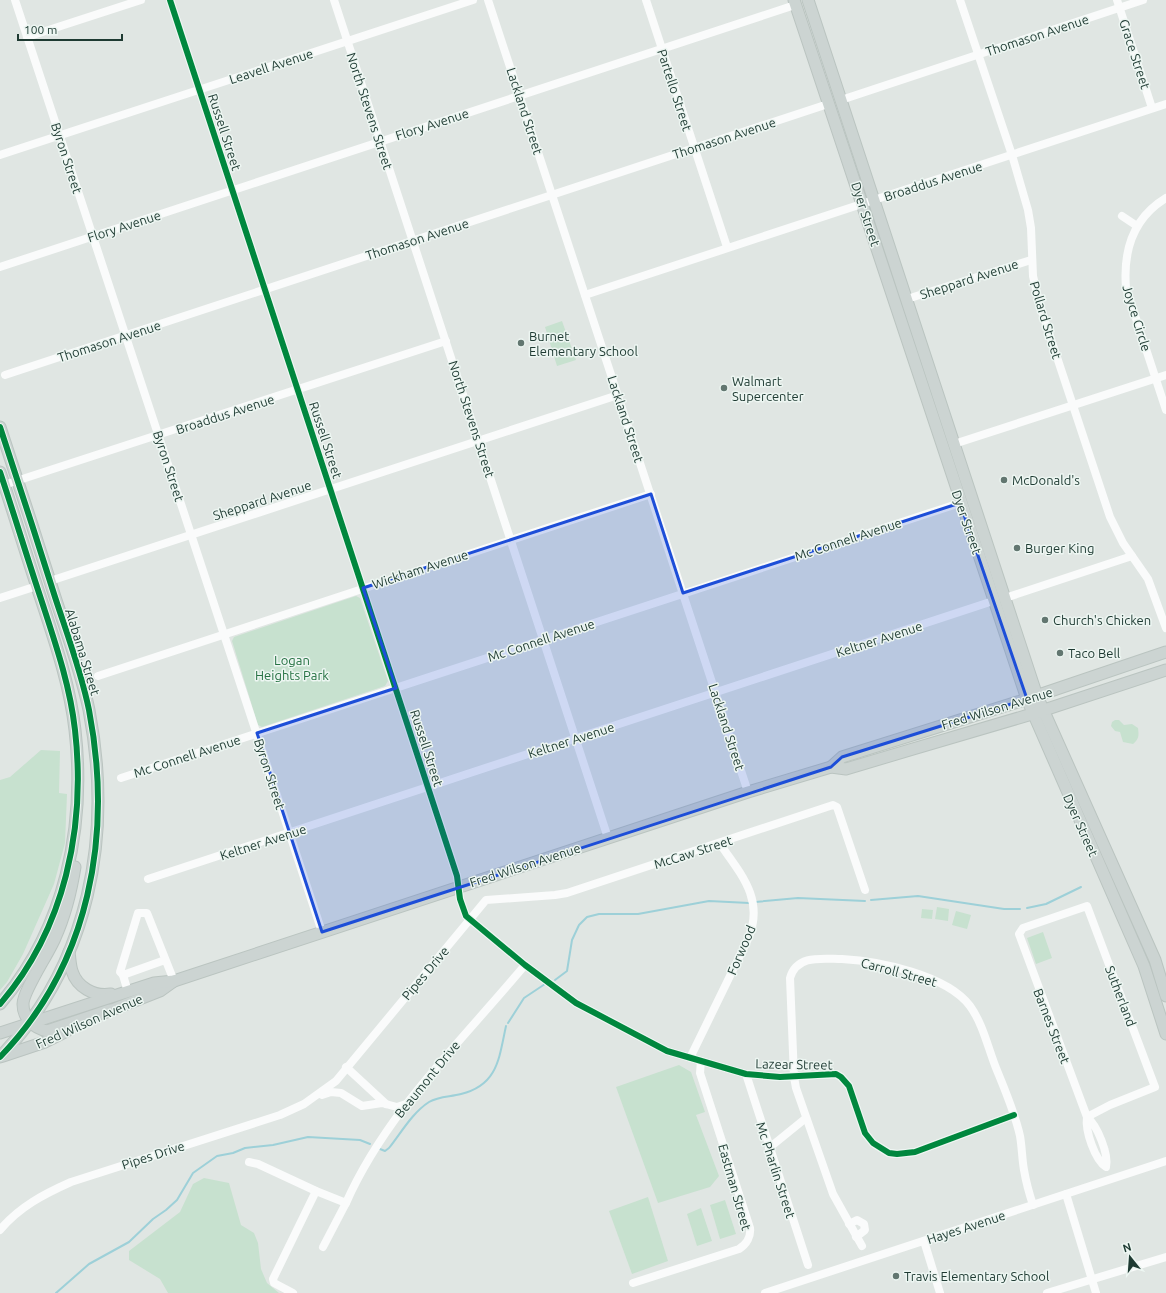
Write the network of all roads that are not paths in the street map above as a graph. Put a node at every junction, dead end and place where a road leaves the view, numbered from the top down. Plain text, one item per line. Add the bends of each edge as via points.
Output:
1 (15, 0) edge
2 (141, 0) edge
3 (170, 0) edge
4 (334, 0) edge
5 (473, 0) edge
6 (488, 0) edge
7 (646, 0) edge
8 (808, 0) edge
9 (960, 0) edge
10 (1142, 0) edge
11 (795, 2) edge
12 (1118, 4) edge
13 (27, 37) junction
14 (347, 41) junction
15 (822, 42) junction
16 (662, 49) junction
17 (978, 54) junction
18 (199, 90) junction
19 (520, 96) junction
20 (841, 100) junction
21 (828, 104) junction
22 (1166, 104) edge
23 (1152, 108) junction
24 (60, 136) junction
25 (380, 141) junction
26 (694, 148) junction
27 (0, 155) edge
28 (1012, 155) junction
29 (232, 190) junction
30 (552, 195) junction
31 (1166, 198) edge
32 (874, 200) junction
33 (863, 203) junction
34 (1122, 216) dead end
35 (1137, 226) junction
36 (93, 236) junction
37 (413, 241) junction
38 (727, 247) junction
39 (1031, 260) junction
40 (0, 266) edge
41 (265, 289) junction
42 (585, 295) junction
43 (907, 299) junction
44 (894, 303) junction
45 (126, 335) junction
46 (920, 340) junction
47 (446, 341) junction
48 (1166, 374) edge
49 (5, 375) dead end
50 (1156, 378) junction
51 (298, 390) junction
52 (618, 395) junction
53 (1073, 406) junction
54 (1166, 410) edge
55 (932, 416) junction
56 (0, 427) edge
57 (158, 436) junction
58 (479, 440) junction
59 (954, 444) junction
60 (0, 472) edge
61 (18, 481) junction
62 (4, 485) junction
63 (330, 488) junction
64 (650, 494) junction
65 (960, 503) junction
66 (982, 529) junction
67 (191, 535) junction
68 (511, 539) junction
69 (1132, 556) junction
70 (985, 575) junction
71 (50, 581) junction
72 (37, 586) junction
73 (363, 588) junction
74 (683, 593) junction
75 (0, 598) edge
76 (1005, 598) junction
77 (993, 601) junction
78 (1166, 628) edge
79 (224, 634) junction
80 (544, 639) junction
81 (1166, 652) edge
82 (1166, 670) edge
83 (98, 676) dead end
84 (396, 688) junction
85 (716, 692) junction
86 (1032, 698) junction
87 (1037, 712) junction
88 (257, 734) junction
89 (577, 738) junction
90 (831, 766) junction
91 (121, 778) dead end
92 (428, 787) junction
93 (748, 792) junction
94 (76, 829) junction
95 (289, 833) junction
96 (608, 838) junction
97 (720, 844) junction
98 (148, 879) dead end
99 (458, 887) junction
100 (865, 890) dead end
101 (469, 919) junction
102 (322, 932) junction
103 (1019, 934) joint
104 (69, 952) junction
105 (165, 960) junction
106 (525, 965) junction
107 (123, 975) junction
108 (174, 981) junction
109 (128, 992) junction
110 (1166, 996) edge
111 (0, 1004) edge
112 (110, 1010) junction
113 (30, 1022) junction
114 (0, 1033) edge
115 (1166, 1034) edge
116 (0, 1057) edge
117 (690, 1058) junction
118 (701, 1061) junction
119 (346, 1068) junction
120 (746, 1074) junction
121 (794, 1077) junction
122 (316, 1097) junction
123 (386, 1104) junction
124 (406, 1104) junction
125 (1014, 1114) junction
126 (1087, 1117) junction
127 (806, 1118) junction
128 (769, 1148) junction
129 (1166, 1161) edge
130 (249, 1162) dead end
131 (1111, 1179) junction
132 (316, 1192) junction
133 (1066, 1194) junction
134 (346, 1203) junction
135 (1033, 1205) junction
136 (849, 1224) junction
137 (0, 1230) edge
138 (856, 1237) junction
139 (924, 1241) junction
140 (862, 1246) dead end
141 (323, 1247) dead end
142 (1166, 1257) edge
143 (808, 1265) dead end
144 (1092, 1280) junction
145 (634, 1283) dead end
146 (782, 1290) edge
147 (292, 1292) edge
148 (765, 1293) edge
149 (940, 1293) edge
150 (1047, 1293) edge
151 (1096, 1293) edge

1 - 13 street, Byron Street
2 - 13 street
3 - 18 street, Russell Street
4 - 14 street, North Stevens Street
5 - 14 street, Leavell Avenue
6 - 19 street, Lackland Street
7 - 16 street, Partello Street
8 - 15 main road, Dyer Street
9 - 17 street, Pollard Street
10 - 12 street, Thomason Avenue
11 - 15 main road via 804,10 814,37
11 - 16 street, Flory Avenue
11 - 21 main road, Dyer Street
12 - 17 street, Thomason Avenue
12 - 23 street, Grace Street
13 - 24 street, Byron Street
14 - 18 street, Leavell Avenue
14 - 25 street, North Stevens Street
15 - 20 main road, Dyer Street
16 - 19 street, Flory Avenue
16 - 26 street, Partello Street
17 - 20 street, Thomason Avenue
17 - 28 street, Pollard Street
18 - 24 street, Leavell Avenue
18 - 29 street, Russell Street
19 - 25 street, Flory Avenue
19 - 30 street, Lackland Street
20 - 32 main road, Dyer Street
21 - 26 street, Thomason Avenue
21 - 33 main road, Dyer Street
22 - 23 street, Broaddus Avenue
23 - 28 street, Broaddus Avenue
24 - 27 street, Leavell Avenue
24 - 36 street, Byron Street
25 - 29 street, Flory Avenue
25 - 37 street, North Stevens Street
26 - 30 street, Thomason Avenue
26 - 38 street, Partello Street
28 - 32 street, Broaddus Avenue
28 - 39 street, Pollard Street via 1031,228
29 - 36 street, Flory Avenue
29 - 41 street, Russell Street
30 - 37 street, Thomason Avenue
30 - 42 street, Lackland Street
31 - 35 street, Joyce Circle via 1149,210
32 - 33 street, Broaddus Avenue
32 - 43 main road, Dyer Street
33 - 38 street, Broaddus Avenue
33 - 44 main road, Dyer Street
34 - 35 street
35 - 50 street, Joyce Circle via 1127,252 1126,288
36 - 40 street, Flory Avenue
36 - 45 street, Byron Street
37 - 41 street, Thomason Avenue
37 - 47 street, North Stevens Street
38 - 42 street, Broaddus Avenue
39 - 43 street, Sheppard Avenue
39 - 53 street, Pollard Street via 1035,290
41 - 45 street, Thomason Avenue
41 - 51 street, Russell Street
42 - 52 street, Lackland Street
43 - 46 main road, Dyer Street
44 - 46 main road via 902,306 912,332
44 - 55 main road, Dyer Street
45 - 49 street, Thomason Avenue
45 - 57 street, Byron Street
46 - 59 main road, Dyer Street
47 - 51 street, Broaddus Avenue
47 - 58 street, North Stevens Street
48 - 50 street
50 - 53 street
50 - 54 street, Joyce Circle
51 - 57 street, Broaddus Avenue
51 - 63 street, Russell Street
52 - 58 street, Sheppard Avenue
52 - 64 street, Lackland Street
53 - 59 street
53 - 69 street, Pollard Street via 1110,517
55 - 59 main road via 937,419 945,439 949,444
55 - 65 main road, Dyer Street
56 - 61 main road, Alabama Street
57 - 61 street, Broaddus Avenue
57 - 67 street, Byron Street
58 - 63 street, Sheppard Avenue
58 - 68 street, North Stevens Street
59 - 66 main road, Dyer Street
60 - 62 main road, Alabama Street
61 - 62 street, Broaddus Avenue
61 - 71 main road, Alabama Street
62 - 72 main road, Alabama Street
63 - 67 street, Sheppard Avenue
63 - 73 street, Russell Street
64 - 68 street, Wickham Avenue
64 - 74 street, Lackland Street
65 - 66 main road via 968,503 973,519
65 - 70 main road, Dyer Street
65 - 74 street, Mc Connell Avenue
66 - 76 main road, Dyer Street
67 - 71 street, Sheppard Avenue
67 - 79 street, Byron Street
68 - 73 street, Wickham Avenue
68 - 80 street, North Stevens Street
69 - 76 street
69 - 78 street, Pollard Street via 1151,585
70 - 76 main road via 990,579 997,596 1000,599
70 - 77 main road, Dyer Street
71 - 104 main road, Alabama Street via 78,669 88,708 96,760 96,850 91,883
72 - 75 street
72 - 94 main road, Alabama Street via 64,676 75,730 78,780
73 - 79 street, Wickham Avenue
73 - 84 street, Russell Street
74 - 80 street, Mc Connell Avenue
74 - 85 street, Lackland Street
76 - 86 main road, Dyer Street
77 - 85 street, Keltner Avenue
77 - 86 main road, Dyer Street
79 - 83 street, Wickham Avenue
79 - 88 street, Byron Street
80 - 84 street, Mc Connell Avenue
80 - 89 street, North Stevens Street
81 - 86 main road, Fred Wilson Avenue
82 - 87 main road, Fred Wilson Avenue
84 - 88 street, Mc Connell Avenue
84 - 92 street, Russell Street
85 - 89 street, Keltner Avenue
85 - 93 street, Lackland Street
86 - 87 main road, Dyer Street
86 - 90 main road, Fred Wilson Avenue via 842,756
87 - 90 main road, Fred Wilson Avenue via 846,769
87 - 110 main road, Dyer Street via 1143,933 1155,960
87 - 115 main road, Dyer Street via 1132,937
88 - 91 street, Mc Connell Avenue
88 - 95 street, Byron Street
89 - 92 street, Keltner Avenue
89 - 96 street, North Stevens Street
90 - 93 main road, Fred Wilson Avenue
92 - 95 street, Keltner Avenue
92 - 99 street, Russell Street via 457,876
93 - 96 main road, Fred Wilson Avenue
94 - 111 main road, Alabama Street via 68,872 52,920 34,957
94 - 113 main road via 75,868 65,913 47,956 23,998 24,1011
95 - 98 street, Keltner Avenue
95 - 102 street, Byron Street
96 - 99 main road, Fred Wilson Avenue
97 - 100 street, McCaw Street via 835,805
97 - 101 street, McCaw Street via 560,894 486,900
97 - 117 street, Forwood via 750,890 754,913 753,926
99 - 101 street, Russell Street via 460,899
99 - 102 main road, Fred Wilson Avenue
101 - 106 street, Lazear Street
101 - 119 street, Pipes Drive
102 - 108 main road, Fred Wilson Avenue
103 - 126 street, Barnes Street
103 - 126 street, Sutherland via 1023,928 1087,906 1155,1087
104 - 109 main road via 72,970 82,987 92,993 106,995
104 - 113 main road, Alabama Street via 47,997
105 - 107 street
105 - 107 street via 147,913 138,913 120,967
105 - 108 street
106 - 117 street, Lazear Street via 581,1006 667,1051
106 - 124 street, Beaumont Drive
107 - 109 street
108 - 109 main road, Fred Wilson Avenue via 154,983
108 - 112 main road, Fred Wilson Avenue via 160,991
109 - 113 main road, Fred Wilson Avenue
112 - 113 main road via 47,1031
112 - 116 main road, Fred Wilson Avenue via 45,1042
113 - 114 main road, Fred Wilson Avenue
113 - 116 main road, Alabama Street
117 - 118 street, Lazear Street
118 - 120 street, Lazear Street
118 - 145 street, Eastman Street via 700,1073 750,1234 746,1244 740,1249
119 - 122 street, Pipes Drive
119 - 123 street
120 - 121 street, Lazear Street
120 - 128 street, Mc Pharlin Street
121 - 125 street, Lazear Street via 830,1073 841,1077 849,1086 870,1139 877,1147 889,1153 915,1152
121 - 125 street, Carroll Street via 790,984 793,972 800,963 811,959 869,961 937,981 961,996 979,1023
121 - 127 street
122 - 123 street, Pipes Drive via 331,1092 341,1093 362,1106
122 - 137 street, Pipes Drive via 280,1115 71,1182 30,1204 14,1215
123 - 124 street, Pipes Drive via 397,1107
124 - 134 street, Beaumont Drive via 374,1150
125 - 135 street, Carroll Street via 1021,1141 1025,1177
126 - 131 street, Barnes Street via 1094,1122 1097,1129 1108,1160 1106,1167
127 - 128 street
127 - 136 street via 833,1194
128 - 143 street, Mc Pharlin Street
129 - 131 street, Hayes Avenue
130 - 132 street
131 - 133 street, Hayes Avenue
132 - 134 street
132 - 147 street via 273,1279 274,1283
133 - 135 street, Hayes Avenue
133 - 144 street
134 - 141 street, Beaumont Drive
135 - 139 street, Hayes Avenue
136 - 138 street
136 - 138 street via 857,1220 864,1224 865,1230
138 - 140 street
139 - 146 street, Hayes Avenue
139 - 149 street
142 - 144 street
144 - 150 street
144 - 151 street
146 - 148 street, Hayes Avenue

